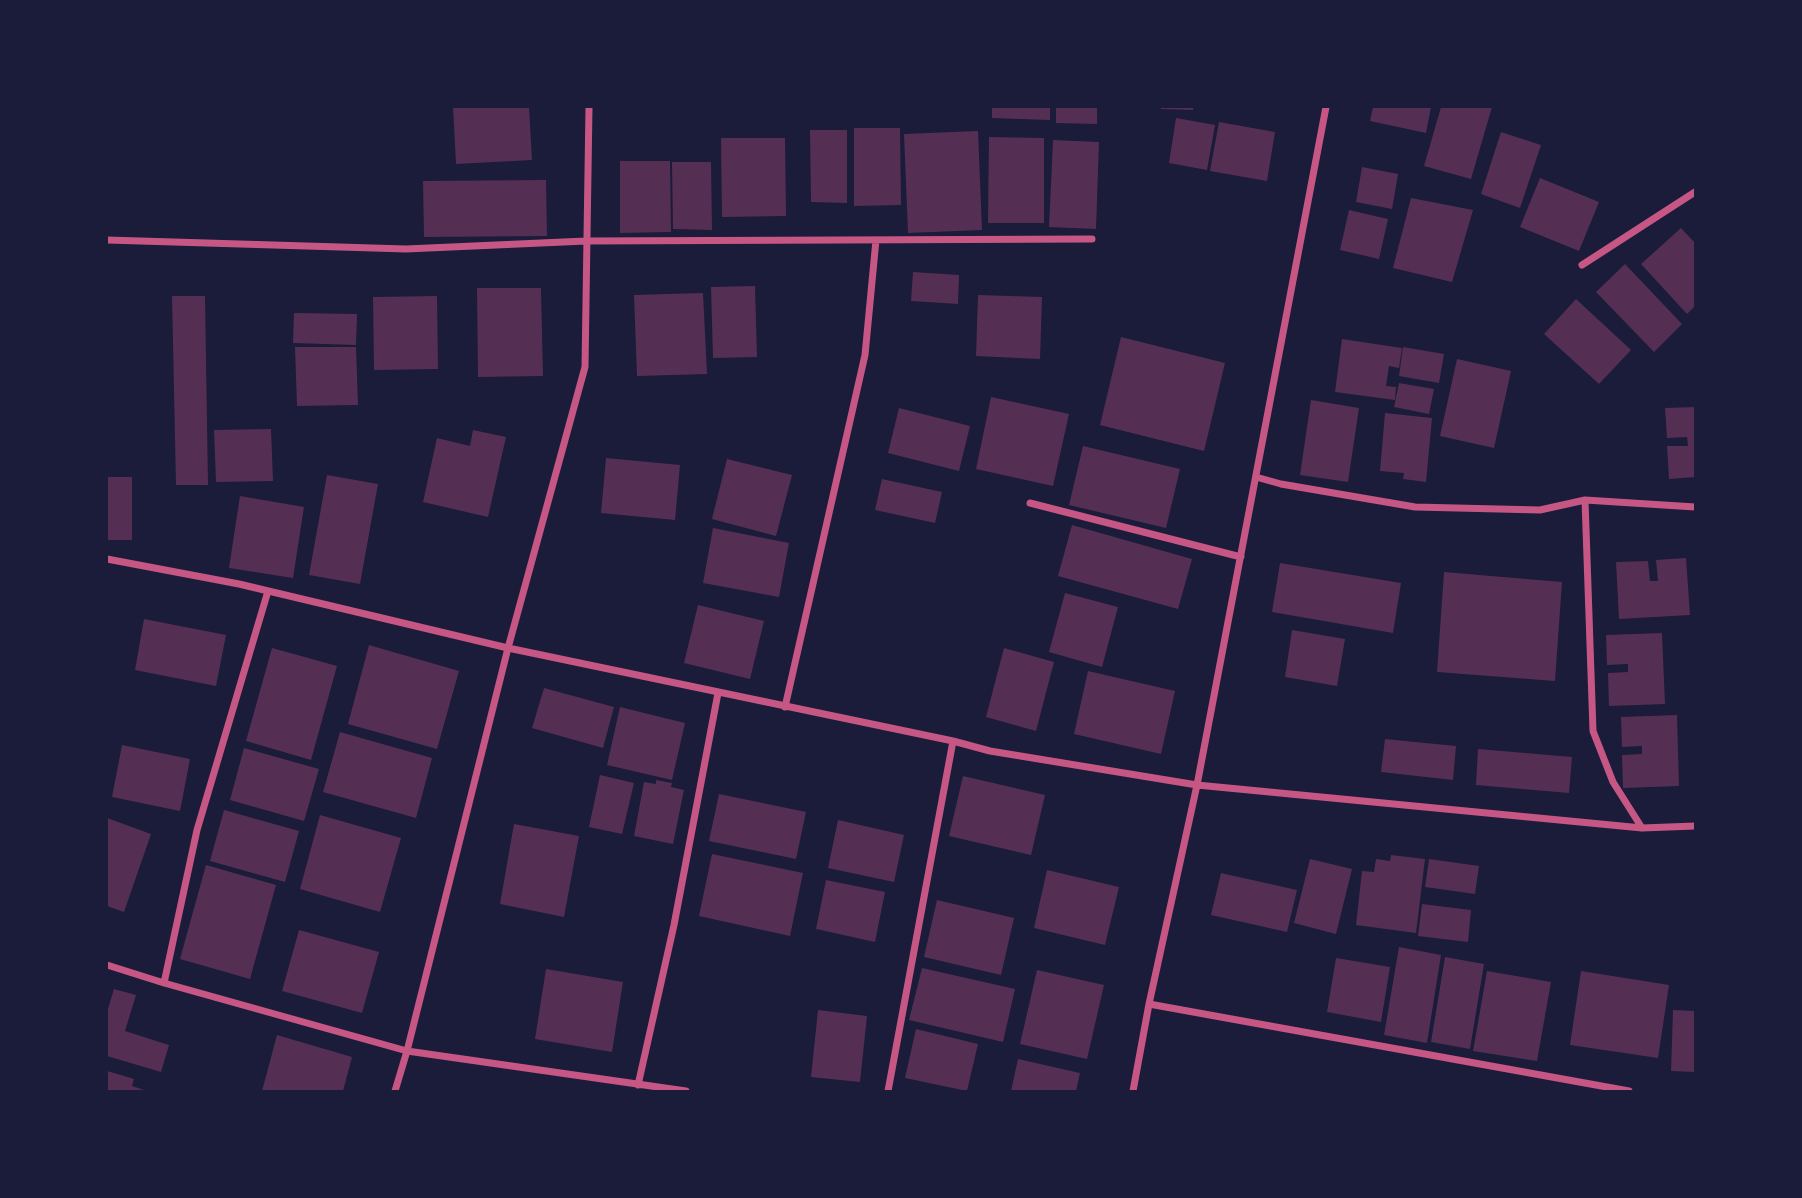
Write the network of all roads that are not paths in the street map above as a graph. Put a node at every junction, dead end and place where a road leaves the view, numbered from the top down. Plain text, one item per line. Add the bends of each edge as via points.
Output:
1 (589, 107) edge
2 (1326, 107) edge
3 (1695, 192) edge
4 (1092, 239) dead end
5 (107, 240) edge
6 (876, 240) junction
7 (586, 241) junction
8 (1582, 265) dead end
9 (1255, 477) junction
10 (1585, 500) junction
11 (1030, 503) dead end
12 (1695, 507) edge
13 (1241, 557) junction
14 (107, 559) edge
15 (268, 591) junction
16 (508, 648) junction
17 (718, 693) junction
18 (786, 707) junction
19 (953, 741) junction
20 (1197, 785) junction
21 (1695, 826) edge
22 (1642, 828) junction
23 (107, 965) edge
24 (164, 983) junction
25 (1149, 1004) junction
26 (407, 1051) junction
27 (638, 1085) junction
28 (395, 1091) edge
29 (686, 1091) edge
30 (888, 1091) edge
31 (1133, 1091) edge
32 (1629, 1091) edge

1 - 7 street
2 - 9 street
3 - 8 street
4 - 6 street
5 - 7 street via 406,248
6 - 7 street
6 - 18 street via 865,355
7 - 16 street via 585,367
9 - 10 street via 1415,507 1540,510
9 - 13 street
10 - 12 street
10 - 22 street via 1593,731 1613,782
11 - 13 street
13 - 20 street
14 - 15 street
15 - 16 street
15 - 24 street via 197,830
16 - 17 street
16 - 26 street
17 - 18 street
17 - 27 street
18 - 19 street
19 - 20 street
19 - 30 street
20 - 22 street
20 - 25 street
21 - 22 street
23 - 24 street
24 - 26 street
25 - 31 street
25 - 32 street
26 - 27 street
26 - 28 street
27 - 29 street

